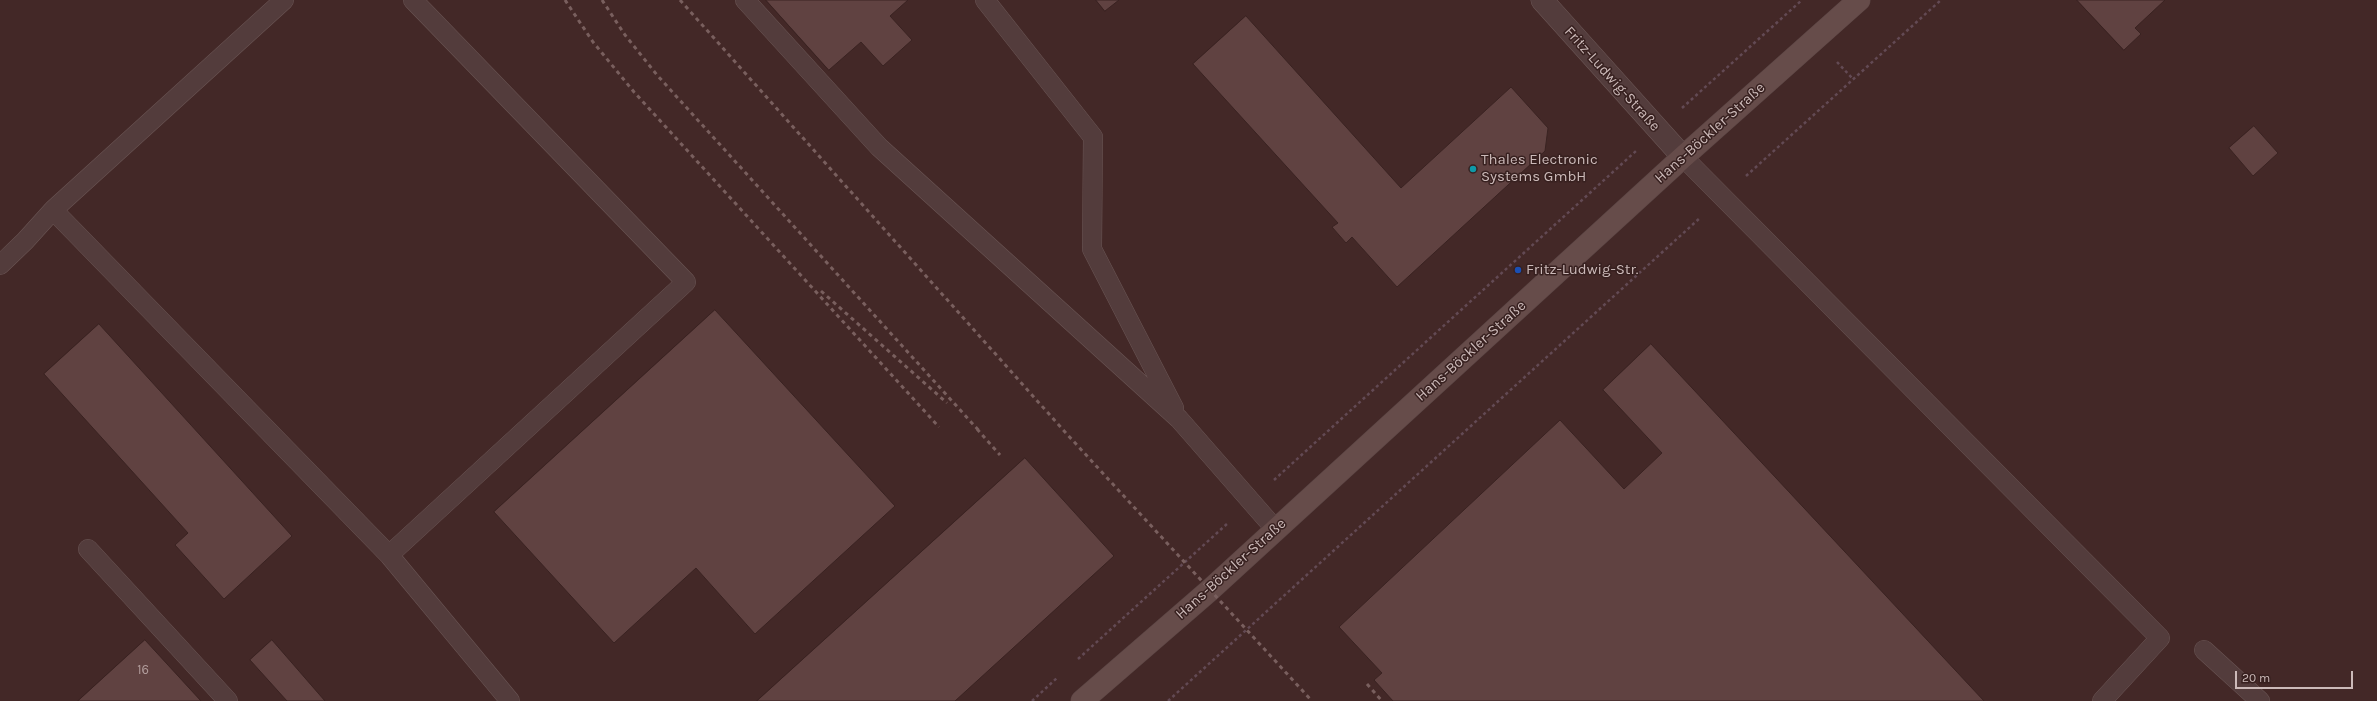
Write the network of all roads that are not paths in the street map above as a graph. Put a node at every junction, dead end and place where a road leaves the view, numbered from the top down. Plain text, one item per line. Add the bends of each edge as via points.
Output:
1 (284, 0) edge
2 (413, 0) edge
3 (745, 0) edge
4 (985, 0) edge
5 (1542, 0) edge
6 (1859, 0) edge
7 (1683, 157) junction
8 (53, 210) junction
9 (0, 265) edge
10 (1179, 419) junction
11 (1276, 530) junction
12 (88, 549) dead end
13 (389, 555) junction
14 (2204, 650) dead end
15 (228, 701) edge
16 (510, 701) edge
17 (1082, 701) edge
18 (2102, 701) edge
19 (2260, 701) edge

1 - 8 lane
2 - 13 lane via 686,282
3 - 10 lane via 879,147
4 - 10 lane via 1093,137 1092,249
5 - 7 street, Fritz-Ludwig-Straße
6 - 7 main road, Hans-Böckler-Straße
7 - 11 main road, Hans-Böckler-Straße
7 - 18 lane via 2160,638
8 - 9 lane via 26,241
8 - 13 lane
10 - 11 lane
11 - 17 main road, Hans-Böckler-Straße
12 - 15 lane
13 - 16 lane
14 - 19 lane

